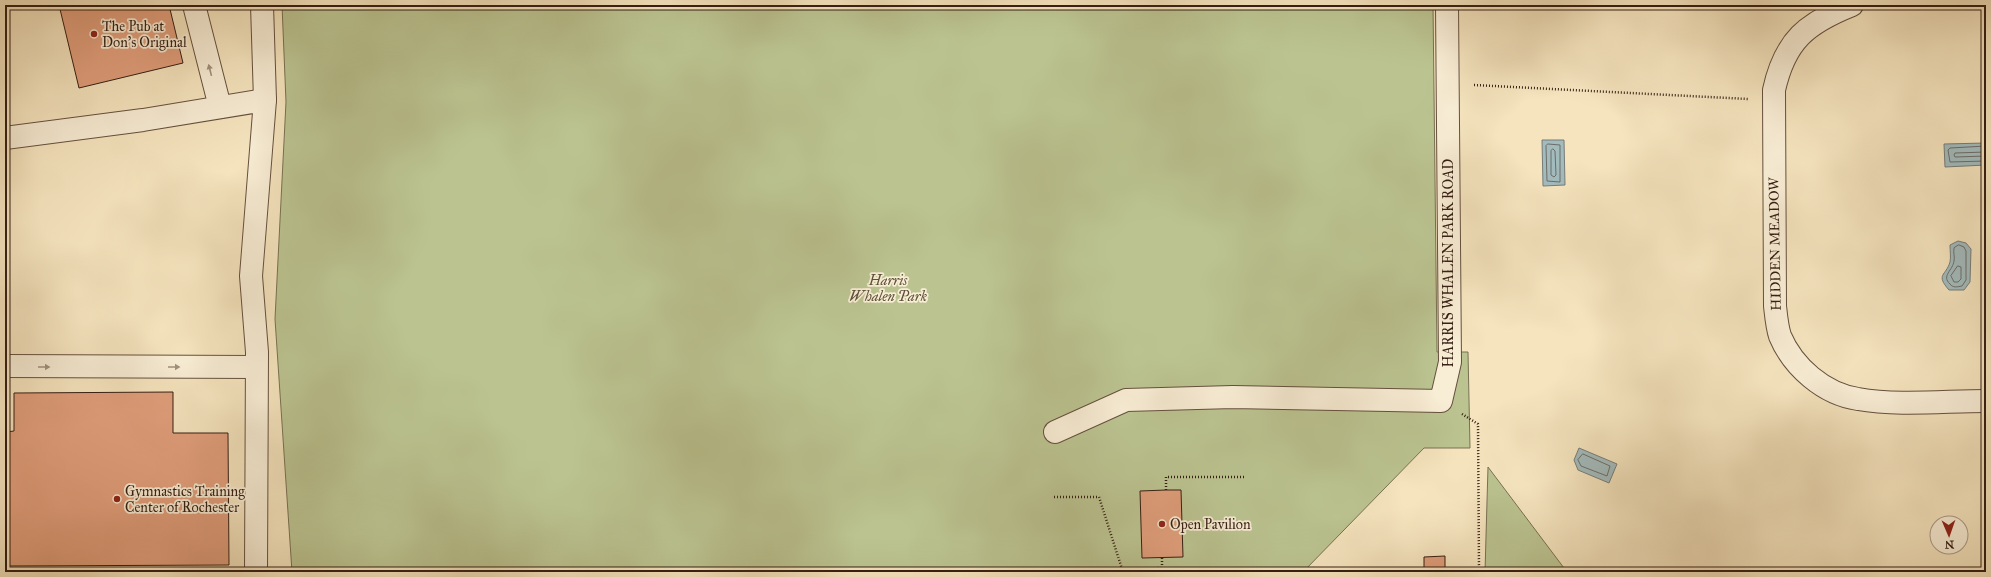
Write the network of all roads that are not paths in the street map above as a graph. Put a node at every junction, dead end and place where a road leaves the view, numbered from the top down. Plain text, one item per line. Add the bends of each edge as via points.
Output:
1 (194, 5) edge
2 (262, 5) edge
3 (1448, 5) edge
4 (1852, 5) edge
5 (265, 100) junction
6 (220, 107) junction
7 (5, 138) edge
8 (5, 366) edge
9 (256, 367) junction
10 (1986, 401) edge
11 (1055, 432) dead end
12 (256, 572) edge

6 -> 1 street
2 - 5 street
3 - 11 street, HARRIS WHALEN PARK ROAD via 1450,362 1441,401 1233,397 1126,400
4 - 10 street, HIDDEN MEADOW via 1826,15 1806,30 1790,47 1779,68 1773,100 1774,306 1780,335 1791,354 1808,374 1830,390 1857,399 1890,402
5 - 6 street
5 - 9 street via 251,276
6 - 7 street
8 -> 9 street
9 - 12 street

